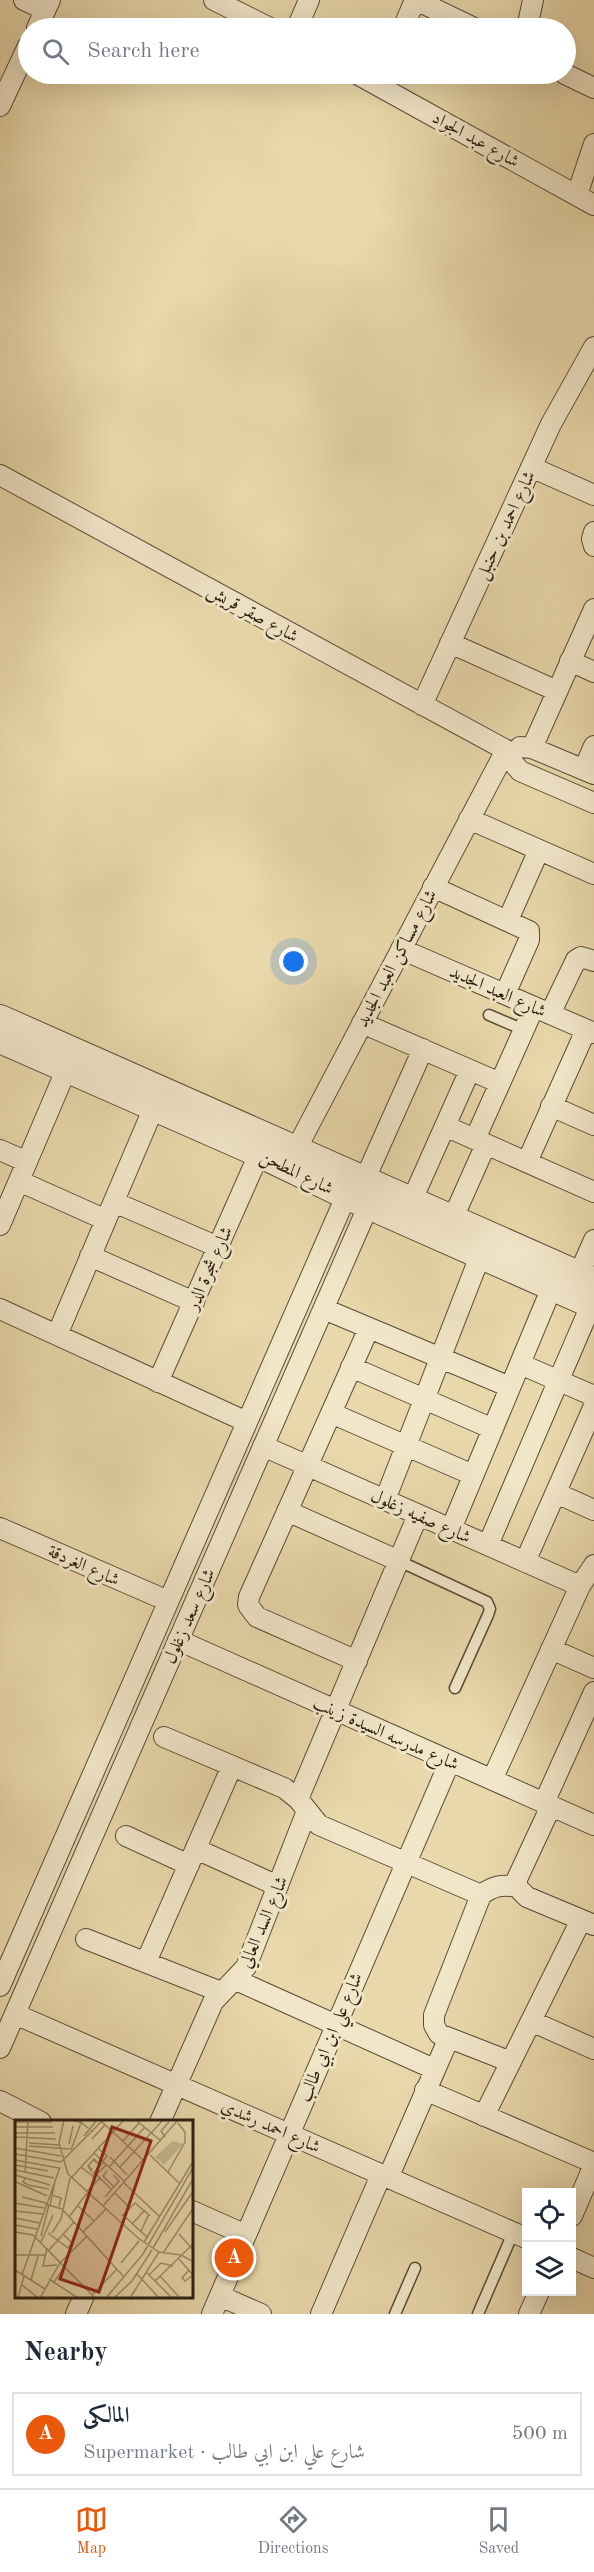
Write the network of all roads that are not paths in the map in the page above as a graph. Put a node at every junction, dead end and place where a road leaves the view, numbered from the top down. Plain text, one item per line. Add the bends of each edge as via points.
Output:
1 (24, 0) edge
2 (214, 0) edge
3 (309, 0) edge
4 (416, 0) edge
5 (533, 0) edge
6 (48, 5) edge
7 (250, 18) edge
8 (301, 18) edge
9 (408, 18) edge
10 (453, 18) edge
11 (529, 18) edge
12 (18, 61) edge
13 (6, 79) edge
14 (576, 79) edge
15 (375, 84) edge
16 (594, 88) edge
17 (0, 106) edge
18 (594, 144) edge
19 (586, 200) edge
20 (594, 347) edge
21 (531, 467) junction
22 (0, 475) edge
23 (594, 495) edge
24 (594, 531) edge
25 (594, 546) edge
26 (592, 620) edge
27 (450, 644) junction
28 (570, 661) junction
29 (594, 672) edge
30 (557, 691) junction
31 (422, 705) junction
32 (594, 746) edge
33 (532, 748) junction
34 (506, 750) junction
35 (589, 771) edge
36 (594, 803) edge
37 (469, 819) junction
38 (539, 850) junction
39 (594, 874) edge
40 (433, 887) junction
41 (508, 920) junction
42 (401, 949) junction
43 (594, 961) edge
44 (505, 994) junction
45 (542, 1011) junction
46 (489, 1015) dead end
47 (0, 1018) edge
48 (362, 1023) junction
49 (524, 1030) junction
50 (590, 1031) edge
51 (0, 1040) edge
52 (423, 1049) junction
53 (67, 1068) junction
54 (470, 1070) junction
55 (500, 1083) junction
56 (552, 1106) junction
57 (154, 1107) junction
58 (594, 1125) edge
59 (445, 1126) junction
60 (481, 1142) junction
61 (0, 1150) edge
62 (260, 1154) junction
63 (292, 1157) junction
64 (27, 1162) junction
65 (527, 1162) junction
66 (19, 1181) junction
67 (362, 1188) junction
68 (594, 1192) edge
69 (412, 1200) junction
70 (110, 1211) junction
71 (453, 1218) junction
72 (0, 1225) edge
73 (594, 1240) edge
74 (218, 1247) junction
75 (90, 1256) junction
76 (480, 1256) junction
77 (552, 1287) junction
78 (589, 1291) edge
79 (194, 1302) junction
80 (0, 1309) edge
81 (324, 1309) junction
82 (369, 1328) junction
83 (57, 1335) junction
84 (440, 1358) junction
85 (520, 1364) junction
86 (351, 1367) junction
87 (558, 1381) junction
88 (158, 1382) junction
89 (510, 1387) junction
90 (594, 1396) edge
91 (424, 1399) junction
92 (594, 1406) edge
93 (331, 1413) junction
94 (247, 1422) junction
95 (493, 1429) junction
96 (263, 1446) junction
97 (406, 1446) junction
98 (308, 1466) junction
99 (473, 1475) junction
100 (556, 1493) junction
101 (385, 1500) junction
102 (594, 1510) edge
103 (287, 1511) junction
104 (418, 1515) junction
105 (0, 1528) edge
106 (451, 1529) junction
107 (488, 1545) junction
108 (399, 1561) junction
109 (525, 1562) junction
110 (594, 1564) edge
111 (580, 1586) junction
112 (168, 1601) junction
113 (178, 1640) junction
114 (551, 1649) junction
115 (357, 1661) junction
116 (594, 1668) edge
117 (455, 1688) dead end
118 (594, 1692) edge
119 (336, 1710) junction
120 (164, 1737) dead end
121 (450, 1761) junction
122 (232, 1766) junction
123 (492, 1780) junction
124 (303, 1805) junction
125 (547, 1805) junction
126 (594, 1825) edge
127 (126, 1836) dead end
128 (192, 1857) junction
129 (406, 1863) junction
130 (278, 1886) junction
131 (517, 1887) junction
132 (481, 1895) junction
133 (587, 1922) edge
134 (86, 1939) dead end
135 (146, 1962) junction
136 (237, 1980) junction
137 (0, 1986) edge
138 (221, 1992) junction
139 (15, 2014) junction
140 (531, 2021) junction
141 (336, 2025) junction
142 (448, 2040) junction
143 (0, 2048) edge
144 (594, 2049) edge
145 (511, 2062) junction
146 (434, 2069) junction
147 (176, 2085) junction
148 (425, 2090) junction
149 (0, 2101) edge
150 (484, 2116) junction
151 (37, 2120) edge
152 (161, 2120) edge
153 (289, 2134) junction
154 (594, 2164) edge
155 (385, 2176) junction
156 (576, 2207) edge
157 (194, 2212) edge
158 (246, 2235) junction
159 (520, 2235) edge
160 (576, 2260) edge
161 (415, 2268) dead end
162 (594, 2268) edge
163 (537, 2296) edge
164 (83, 2299) edge
165 (216, 2305) edge
166 (76, 2314) edge
167 (261, 2314) edge
168 (321, 2314) edge
169 (395, 2314) edge
170 (478, 2314) edge
171 (529, 2314) edge

1 - 6 street
2 - 7 street
3 - 8 street
4 - 9 street
4 - 10 street
5 - 11 street
12 - 13 street
13 - 17 street
14 - 16 street
15 - 19 street, شارع عبد الجواد
18 - 19 street
20 - 21 street, شارع احمد بن حنبل
21 - 23 street
21 - 27 street, شارع احمد بن حنبل
22 - 31 street, شارع صقر قريش
24 - 25 street
26 - 28 street
27 - 30 street
27 - 31 street, شارع احمد بن حنبل
28 - 29 street
28 - 30 street
30 - 33 street
31 - 34 street, شارع صقر قريش
32 - 35 street
33 - 34 street
33 - 35 street
34 - 36 street, شارع صقر قريش via 520,771
34 - 37 street, شارع مساكن العبد الجديد
37 - 38 street
37 - 40 street, شارع مساكن العبد الجديد
38 - 39 street
38 - 41 street
40 - 41 street
40 - 42 street, شارع مساكن العبد الجديد
41 - 44 street via 525,927 530,936
42 - 44 street, شارع العبد الجديد
42 - 48 street, شارع مساكن العبد الجديد
43 - 45 street via 581,957 572,964
44 - 45 street, شارع العبد الجديد
45 - 49 street
45 - 50 street, شارع العبد الجديد
46 - 49 lane
47 - 63 street, شارع المطحن
48 - 52 street
48 - 63 street, شارع مساكن العبد الجديد
49 - 55 street
50 - 56 street
51 - 53 street, شارع المطحن
52 - 54 street
52 - 67 street
53 - 57 street, شارع المطحن
53 - 64 street
54 - 55 street
54 - 59 street
55 - 60 street
56 - 58 street
56 - 65 street
57 - 62 street, شارع المطحن
57 - 70 street
59 - 60 street
59 - 69 street
60 - 65 street
60 - 71 street
61 - 64 street
62 - 63 street, شارع المطحن
62 - 74 street, شارع شجرة الدر
63 - 67 street, شارع المطحن
64 - 66 street
65 - 68 street
66 - 70 street
66 - 72 street
67 - 69 street, شارع المطحن
67 - 76 street, شارع المطحن
67 - 81 street, شارع سعد زغلول
67 - 94 street, شارع سعد زغلول
69 - 71 street, شارع المطحن
70 - 74 street
70 - 75 street
71 - 78 street, شارع المطحن
73 - 78 street
74 - 79 street, شارع شجرة الدر
75 - 79 street
75 - 83 street
76 - 77 street, شارع المطحن
76 - 84 street
77 - 78 street, شارع المطحن
77 - 85 street
78 - 87 street
79 - 88 street, شارع شجرة الدر
80 - 83 street
81 - 82 street
81 - 96 street, شارع سعد زغلول
82 - 84 street
82 - 86 street
83 - 88 street
84 - 89 street
84 - 91 street
85 - 87 street
85 - 89 street
86 - 91 street
86 - 93 street
87 - 90 street
87 - 107 street
88 - 94 street
89 - 95 street
91 - 95 street
91 - 97 street
92 - 100 street
93 - 97 street
93 - 98 street
94 - 112 street, شارع سعد زغلول
95 - 99 street
96 - 98 street, شارع صفيه زغلول
96 - 113 street, شارع سعد زغلول
97 - 99 street
97 - 101 street
98 - 101 street, شارع صفيه زغلول
98 - 103 street
99 - 106 street
100 - 102 street
100 - 109 street
101 - 104 street, شارع صفيه زغلول
103 - 108 street
103 - 115 street via 249,1597 251,1612
104 - 106 street, شارع صفيه زغلول
104 - 108 street, شارع السد العالي
105 - 112 street, شارع الغردقة
106 - 107 street, شارع صفيه زغلول
107 - 109 street, شارع صفيه زغلول
108 - 115 street, شارع السد العالي
108 - 117 lane via 488,1602 488,1615
109 - 111 street, شارع صفيه زغلول
110 - 111 street
111 - 114 street
112 - 137 street, شارع سعد زغلول
113 - 119 street, شارع مدرسه السيدة زينب
113 - 139 street, شارع سعد زغلول
114 - 116 street
114 - 123 street
115 - 119 street, شارع السد العالي
118 - 125 street
119 - 121 street, شارع مدرسه السيدة زينب
119 - 124 street, شارع السد العالي
120 - 122 street
121 - 123 street, شارع مدرسه السيدة زينب
121 - 129 street, شارع علي ابن ابي طالب
122 - 124 street via 284,1788
122 - 128 street
123 - 125 street, شارع مدرسه السيدة زينب
124 - 129 street via 320,1825
124 - 130 street, شارع السد العالي
125 - 126 street, شارع مدرسه السيدة زينب
125 - 131 street
127 - 128 street
128 - 130 street
128 - 135 street
129 - 132 street
129 - 141 street, شارع علي ابن ابي طالب
130 - 136 street, شارع السد العالي via 246,1967
131 - 132 street via 491,1887
131 - 133 street via 527,1897
132 - 142 street via 434,2015 439,2034
133 - 140 street
134 - 135 street
135 - 138 street
136 - 138 street, شارع السد العالي
136 - 141 street
138 - 147 street, شارع السد العالي
139 - 143 street, شارع سعد زغلول
139 - 147 street, شارع احمد رشدي
140 - 144 street
140 - 145 street
141 - 146 street
141 - 153 street, شارع علي ابن ابي طالب
142 - 145 street
142 - 146 street
145 - 150 street
146 - 148 street
147 - 152 street, شارع السد العالي
147 - 153 street, شارع احمد رشدي
148 - 150 street
148 - 155 street
149 - 151 street
150 - 154 street
153 - 155 street, شارع احمد رشدي
153 - 158 street, شارع علي ابن ابي طالب
154 - 156 street
155 - 159 street, شارع احمد رشدي
155 - 168 street
157 - 158 street
158 - 165 street, شارع علي ابن ابي طالب
159 - 170 lane
160 - 162 street
161 - 169 lane
163 - 171 street
164 - 166 street
165 - 167 street

